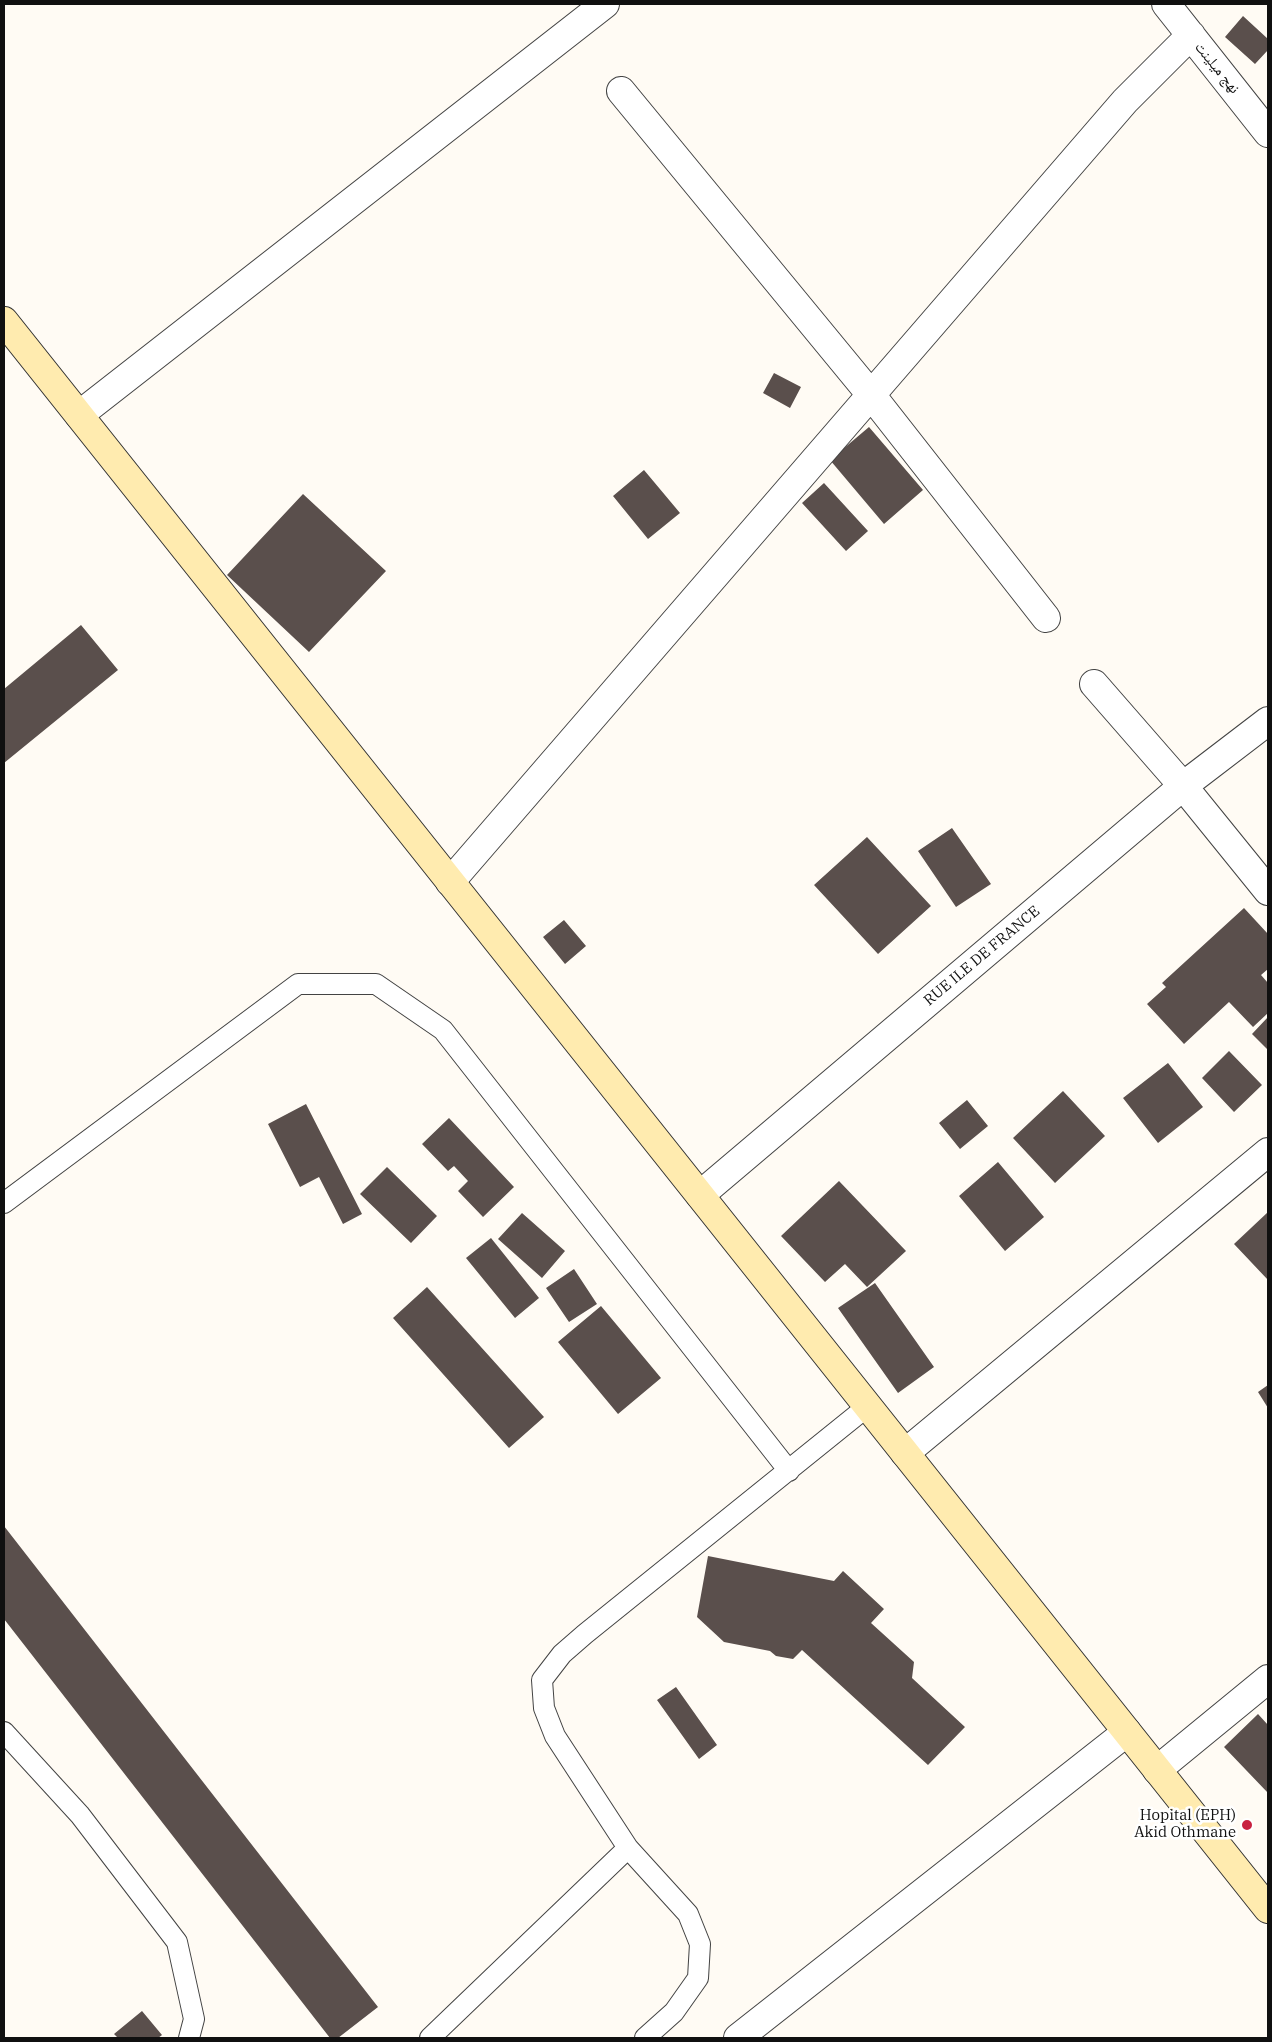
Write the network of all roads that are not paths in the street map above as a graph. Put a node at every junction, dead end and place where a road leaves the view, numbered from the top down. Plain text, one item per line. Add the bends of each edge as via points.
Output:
1 (1166, 4) edge
2 (588, 9) edge
3 (1191, 36) junction
4 (622, 91) dead end
5 (1268, 133) edge
6 (4, 321) edge
7 (872, 396) junction
8 (79, 415) junction
9 (1046, 618) dead end
10 (1094, 684) dead end
11 (1268, 721) edge
12 (1183, 786) junction
13 (450, 882) junction
14 (1268, 891) edge
15 (1268, 1152) edge
16 (700, 1195) junction
17 (4, 1202) edge
18 (868, 1406) junction
19 (905, 1453) junction
20 (789, 1471) junction
21 (1268, 1679) edge
22 (4, 1732) edge
23 (1127, 1732) junction
24 (1157, 1770) junction
25 (628, 1848) junction
26 (1268, 1909) edge
27 (189, 2038) edge
28 (430, 2038) edge
29 (645, 2038) edge
30 (738, 2038) edge

1 - 3 street, نهج ميلينت
2 - 8 street
3 - 5 street, نهج ميلينت
3 - 7 street via 1126,101
4 - 7 street
6 - 8 main road
7 - 9 street
7 - 13 street
8 - 13 main road
10 - 12 street
11 - 12 street, RUE ILE DE FRANCE
12 - 14 street
12 - 16 street, RUE ILE DE FRANCE
13 - 16 main road
15 - 19 street
16 - 18 main road
17 - 20 lane via 298,984 376,984 443,1030
18 - 19 main road
18 - 20 lane
19 - 23 main road
20 - 25 lane via 562,1654 542,1680 544,1708 555,1736
21 - 24 street
22 - 27 lane via 80,1815 177,1942 194,2019
23 - 24 main road
23 - 30 street
24 - 26 main road
25 - 28 lane
25 - 29 lane via 688,1914 700,1944 698,1978 674,2012

